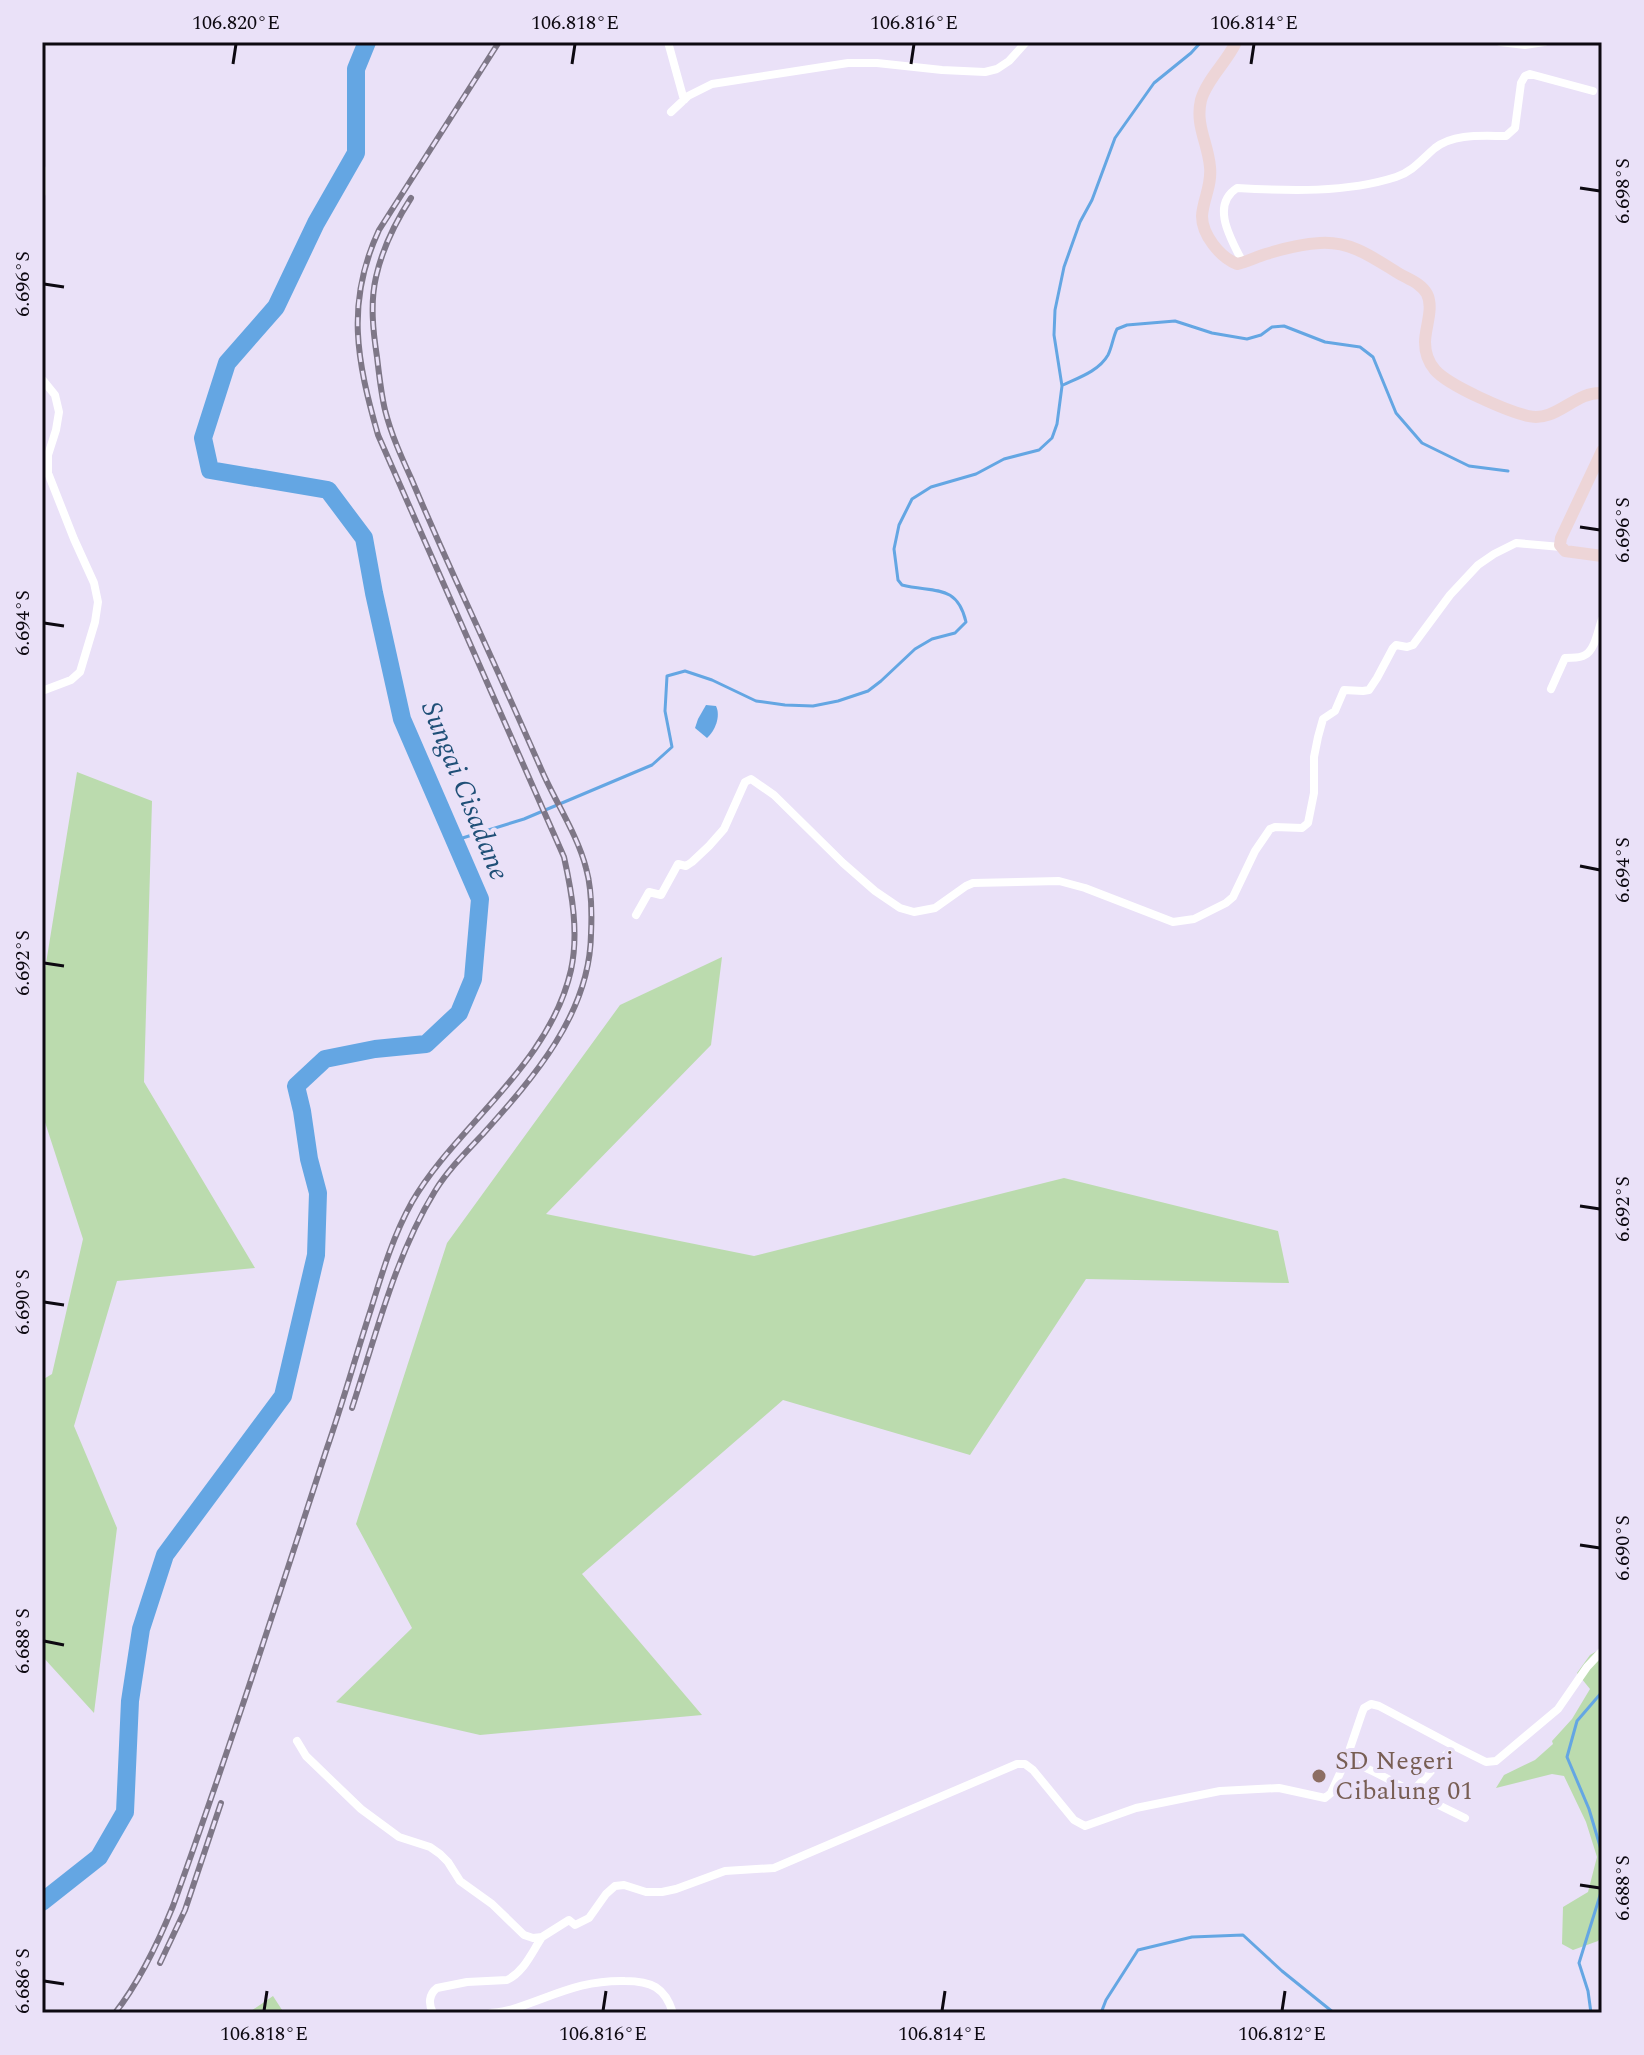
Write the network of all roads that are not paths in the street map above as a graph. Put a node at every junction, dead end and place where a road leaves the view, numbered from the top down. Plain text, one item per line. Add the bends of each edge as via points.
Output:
1 (668, 42) edge
2 (1026, 42) edge
3 (1236, 42) edge
4 (1500, 42) edge
5 (1544, 42) edge
6 (1593, 91) dead end
7 (684, 100) junction
8 (671, 112) dead end
9 (42, 169) edge
10 (42, 193) edge
11 (1243, 263) junction
12 (42, 379) edge
13 (1602, 393) edge
14 (1602, 451) edge
15 (1561, 547) junction
16 (1602, 556) edge
17 (1602, 619) edge
18 (1551, 689) dead end
19 (42, 691) edge
20 (636, 915) dead end
21 (1602, 1651) edge
22 (297, 1741) dead end
23 (1454, 1746) junction
24 (1346, 1760) junction
25 (1412, 1792) junction
26 (1465, 1818) dead end
27 (542, 1937) junction
28 (433, 2013) edge
29 (491, 2013) edge
30 (673, 2013) edge

1 - 7 street
2 - 7 street via 1003,67 985,72 848,63 712,84
3 - 11 street via 1203,95 1199,121 1210,170 1203,221 1216,247 1234,263
4 - 5 street
6 - 11 street via 1530,74 1521,83 1515,128 1506,136 1451,141 1406,173 1372,184 1237,188 1227,202 1224,223
7 - 8 street
9 - 10 street
11 - 13 street via 1311,243 1358,249 1426,293 1426,350 1443,377 1534,417
12 - 19 street via 55,395 59,412 48,473 98,602 80,672
14 - 15 street
15 - 16 street
15 - 20 street via 1516,543 1494,554 1450,595 1413,645 1393,648 1369,690 1344,690 1335,711 1323,719 1318,737 1308,823 1302,828 1270,829 1233,897 1194,919 1173,922 1059,881 973,883 935,908 907,911 875,891 751,779 721,834 692,862 678,864 661,895 649,892
17 - 18 street via 1588,654 1565,658
21 - 23 street via 1558,1709 1496,1761 1486,1762
22 - 27 street via 361,1809 399,1837 437,1851 460,1881 519,1931
23 - 24 street via 1371,1704 1364,1708
23 - 25 street
24 - 25 street
24 - 27 street via 1325,1798 1279,1788 1220,1791 1146,1805 1087,1826 1074,1820 1033,1770 1017,1764 774,1868 725,1871 662,1892 615,1886 589,1918 575,1925 569,1920
25 - 26 street
27 - 28 street via 512,1978 434,1990
29 - 30 street via 604,1980 654,1985

